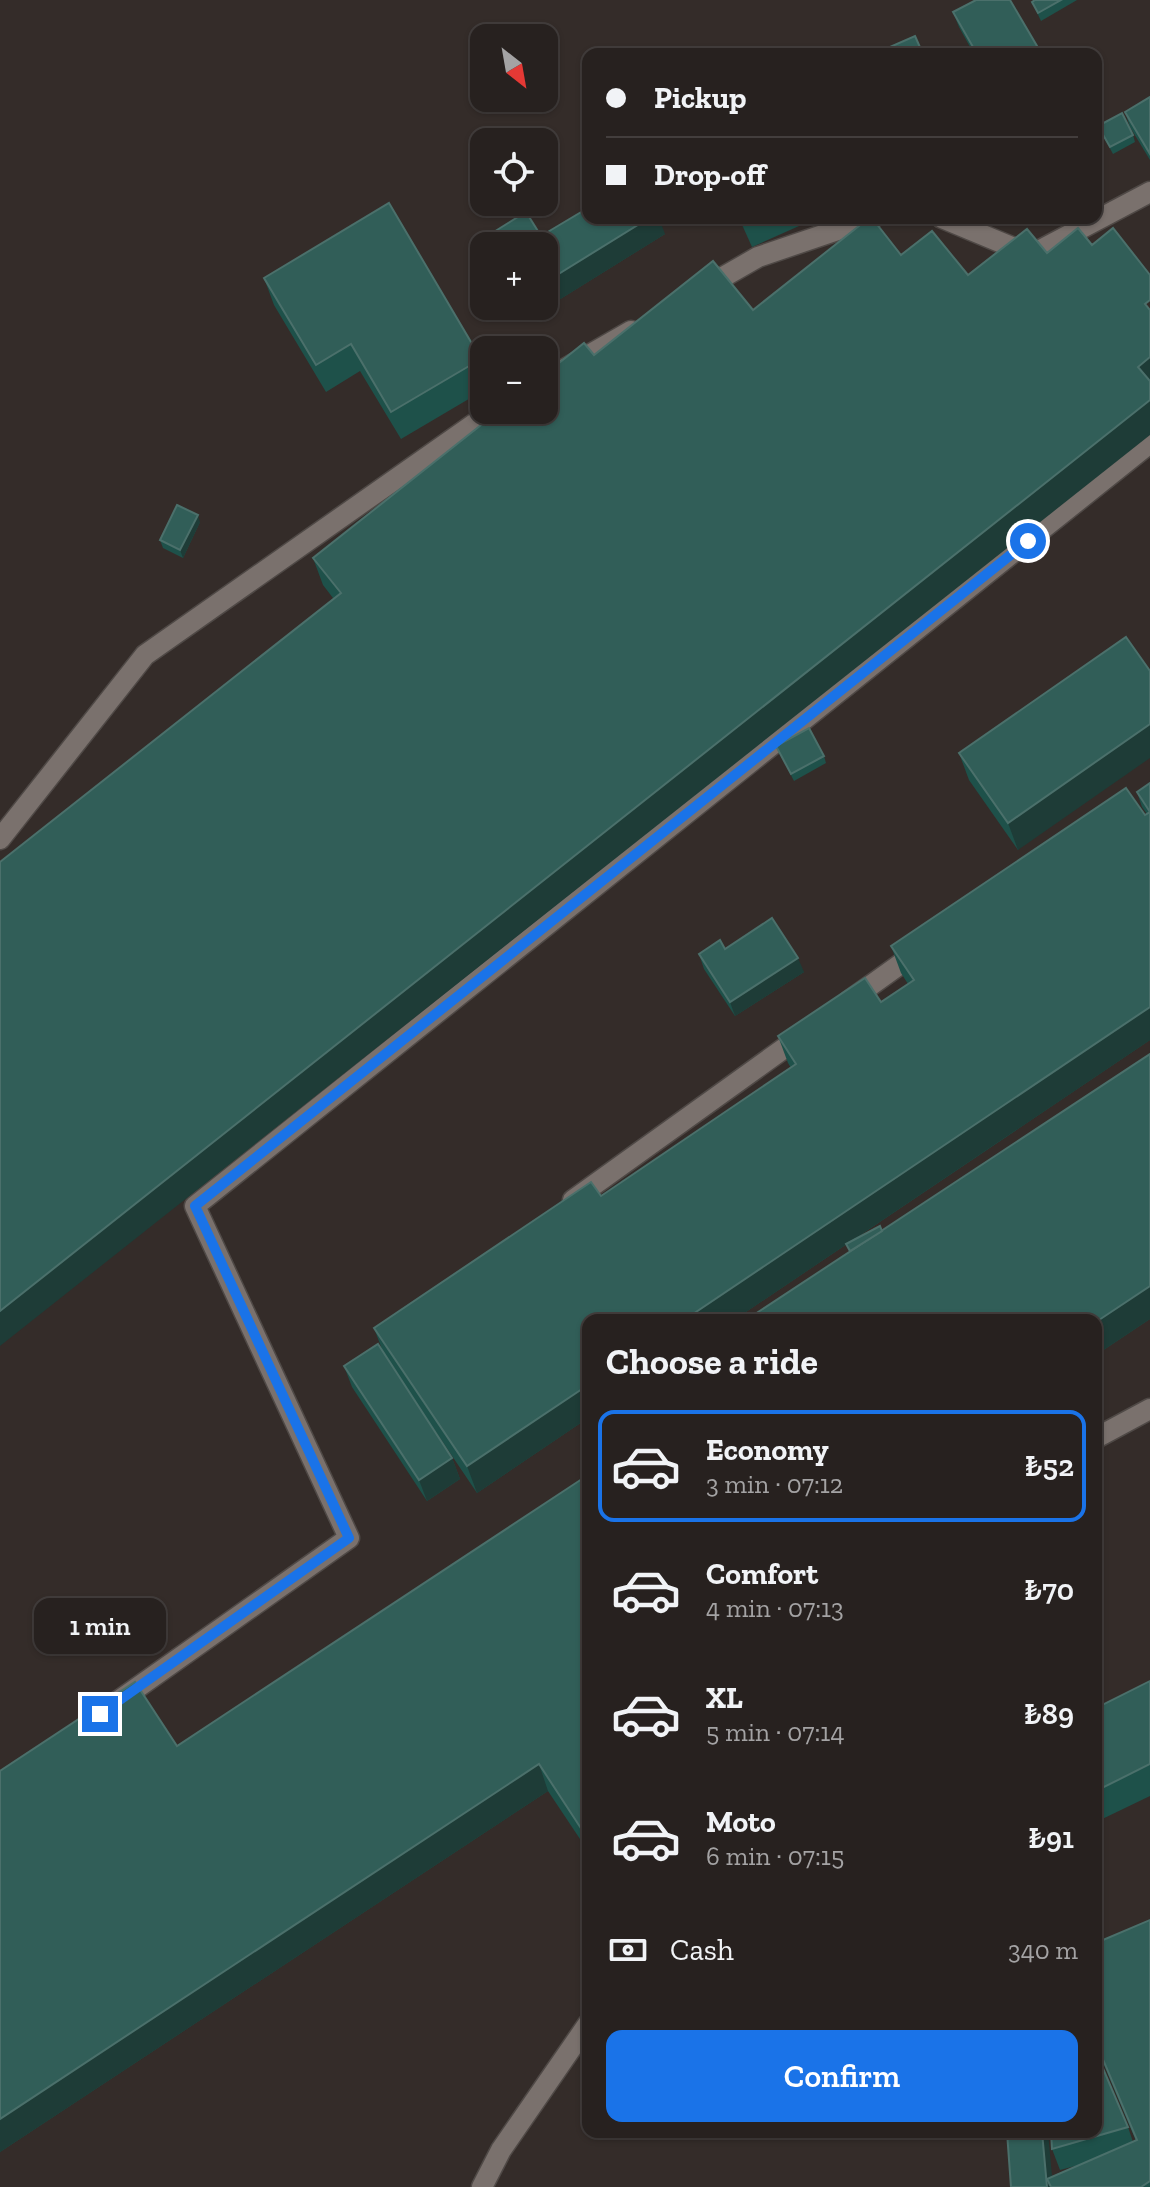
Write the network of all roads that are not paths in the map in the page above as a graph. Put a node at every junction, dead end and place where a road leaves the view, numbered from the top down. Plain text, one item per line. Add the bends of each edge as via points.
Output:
1 (1150, 192) edge
2 (1102, 217) edge
3 (855, 224) edge
4 (956, 224) edge
5 (1090, 224) edge
6 (691, 296) edge
7 (651, 319) edge
8 (558, 373) edge
9 (474, 424) edge
10 (1150, 443) edge
11 (0, 839) edge
12 (930, 943) edge
13 (554, 1215) edge
14 (1150, 1409) edge
15 (1102, 1435) edge
16 (103, 1711) edge
17 (582, 2033) edge
18 (482, 2187) edge

1 - 2 street
3 - 6 street via 758,257
4 - 5 street via 1031,255
7 - 8 street
9 - 11 street via 145,655
10 - 16 street via 195,1206 349,1538
12 - 13 street
14 - 15 street
17 - 18 street via 501,2150

